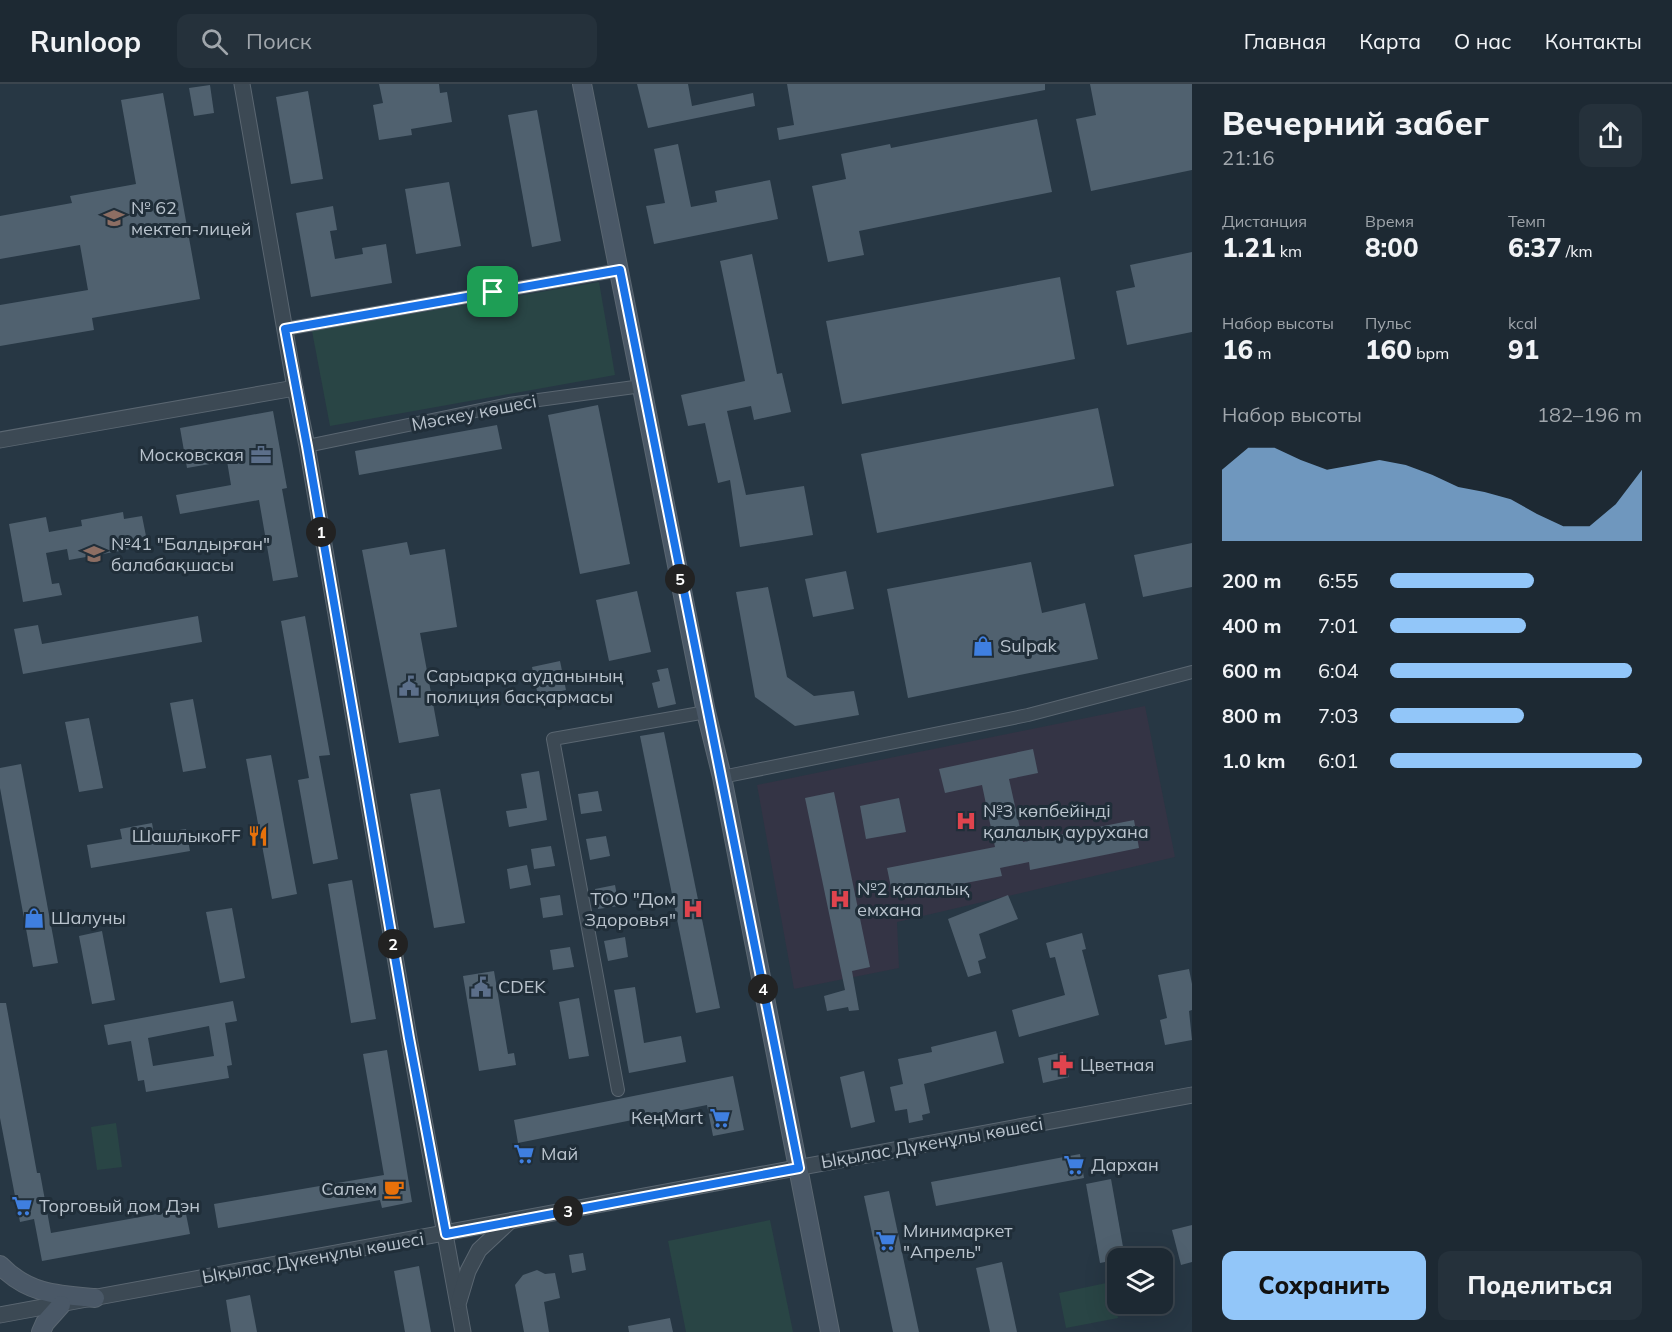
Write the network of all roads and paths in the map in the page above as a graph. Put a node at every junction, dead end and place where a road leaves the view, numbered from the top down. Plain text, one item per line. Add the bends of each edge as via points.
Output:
1 (242, 84) edge
2 (582, 84) edge
3 (620, 270) junction
4 (285, 329) junction
5 (642, 386) junction
6 (295, 388) junction
7 (0, 440) edge
8 (307, 446) junction
9 (1192, 672) edge
10 (706, 712) junction
11 (722, 777) junction
12 (618, 1090) dead end
13 (1192, 1095) edge
14 (799, 1168) junction
15 (510, 1221) junction
16 (446, 1234) junction
17 (0, 1265) edge
18 (95, 1299) junction
19 (458, 1304) junction
20 (61, 1305) junction
21 (0, 1315) edge
22 (41, 1332) edge
23 (463, 1332) edge
24 (830, 1332) edge

1 - 4 street
2 - 3 main road
3 - 4 street
3 - 5 main road
4 - 6 street
5 - 8 street, Мәскеу көшесі via 509,405
5 - 10 main road
6 - 7 street
6 - 8 street
8 - 16 street
9 - 11 street via 1028,715
10 - 11 main road
10 - 12 street via 553,740
11 - 14 main road
13 - 14 street, Ықылас Дүкенұлы көшесі
14 - 15 street, Ықылас Дүкенұлы көшесі
14 - 24 main road
15 - 16 street, Ықылас Дүкенұлы көшесі
15 - 19 street via 479,1250 468,1270
16 - 18 street, Ықылас Дүкенұлы көшесі
16 - 19 street
17 - 18 main road via 27,1286 49,1294
18 - 20 street, Ықылас Дүкенұлы көшесі
19 - 23 street
20 - 21 street, Ықылас Дүкенұлы көшесі
20 - 22 main road

